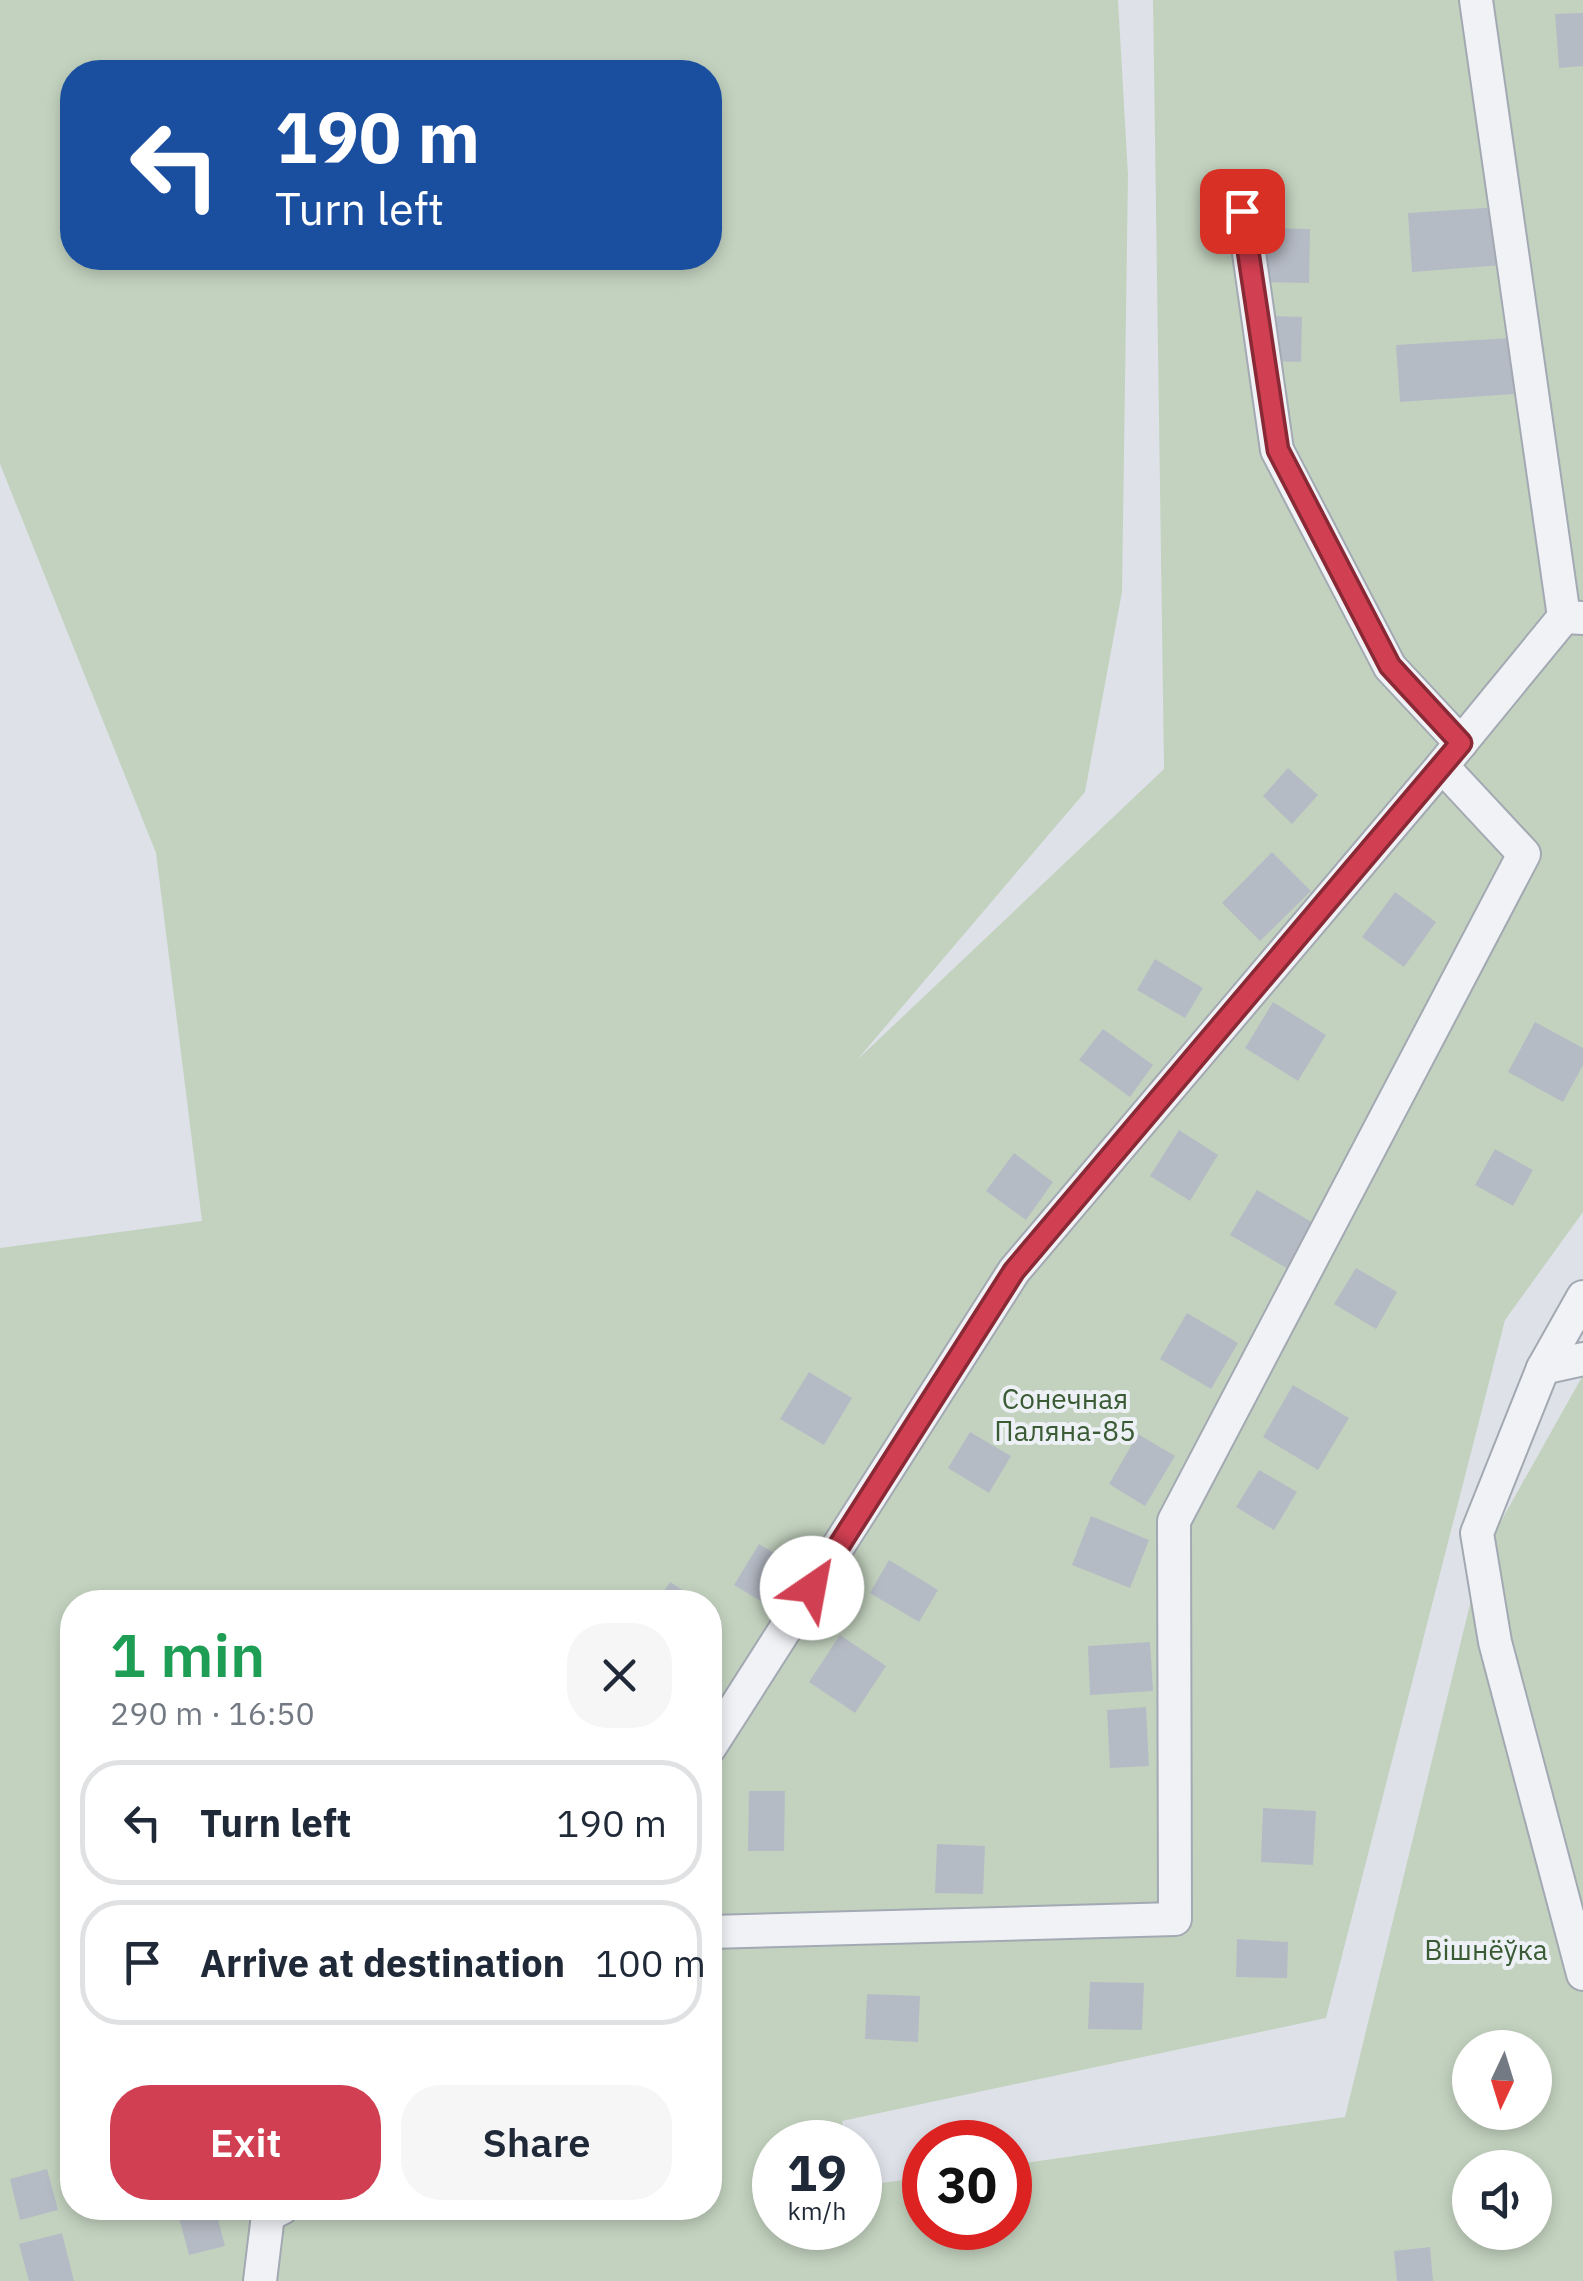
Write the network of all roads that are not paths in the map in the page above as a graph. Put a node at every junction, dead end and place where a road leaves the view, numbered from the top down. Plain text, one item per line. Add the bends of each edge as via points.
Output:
1 (1476, 0) edge
2 (1242, 211) dead end
3 (1574, 618) edge
4 (1451, 754) junction
5 (1583, 1297) edge
6 (1583, 1359) edge
7 (1543, 1368) junction
8 (722, 1728) edge
9 (722, 1932) edge
10 (1583, 1974) edge
11 (267, 2220) edge
12 (260, 2281) edge

1 - 3 street
2 - 4 street via 1278,450 1390,666
3 - 4 street
4 - 8 street via 1014,1271
4 - 9 street via 1524,854 1174,1521 1175,1918
5 - 7 street
6 - 7 street
7 - 10 street via 1477,1532 1496,1642
11 - 12 street

